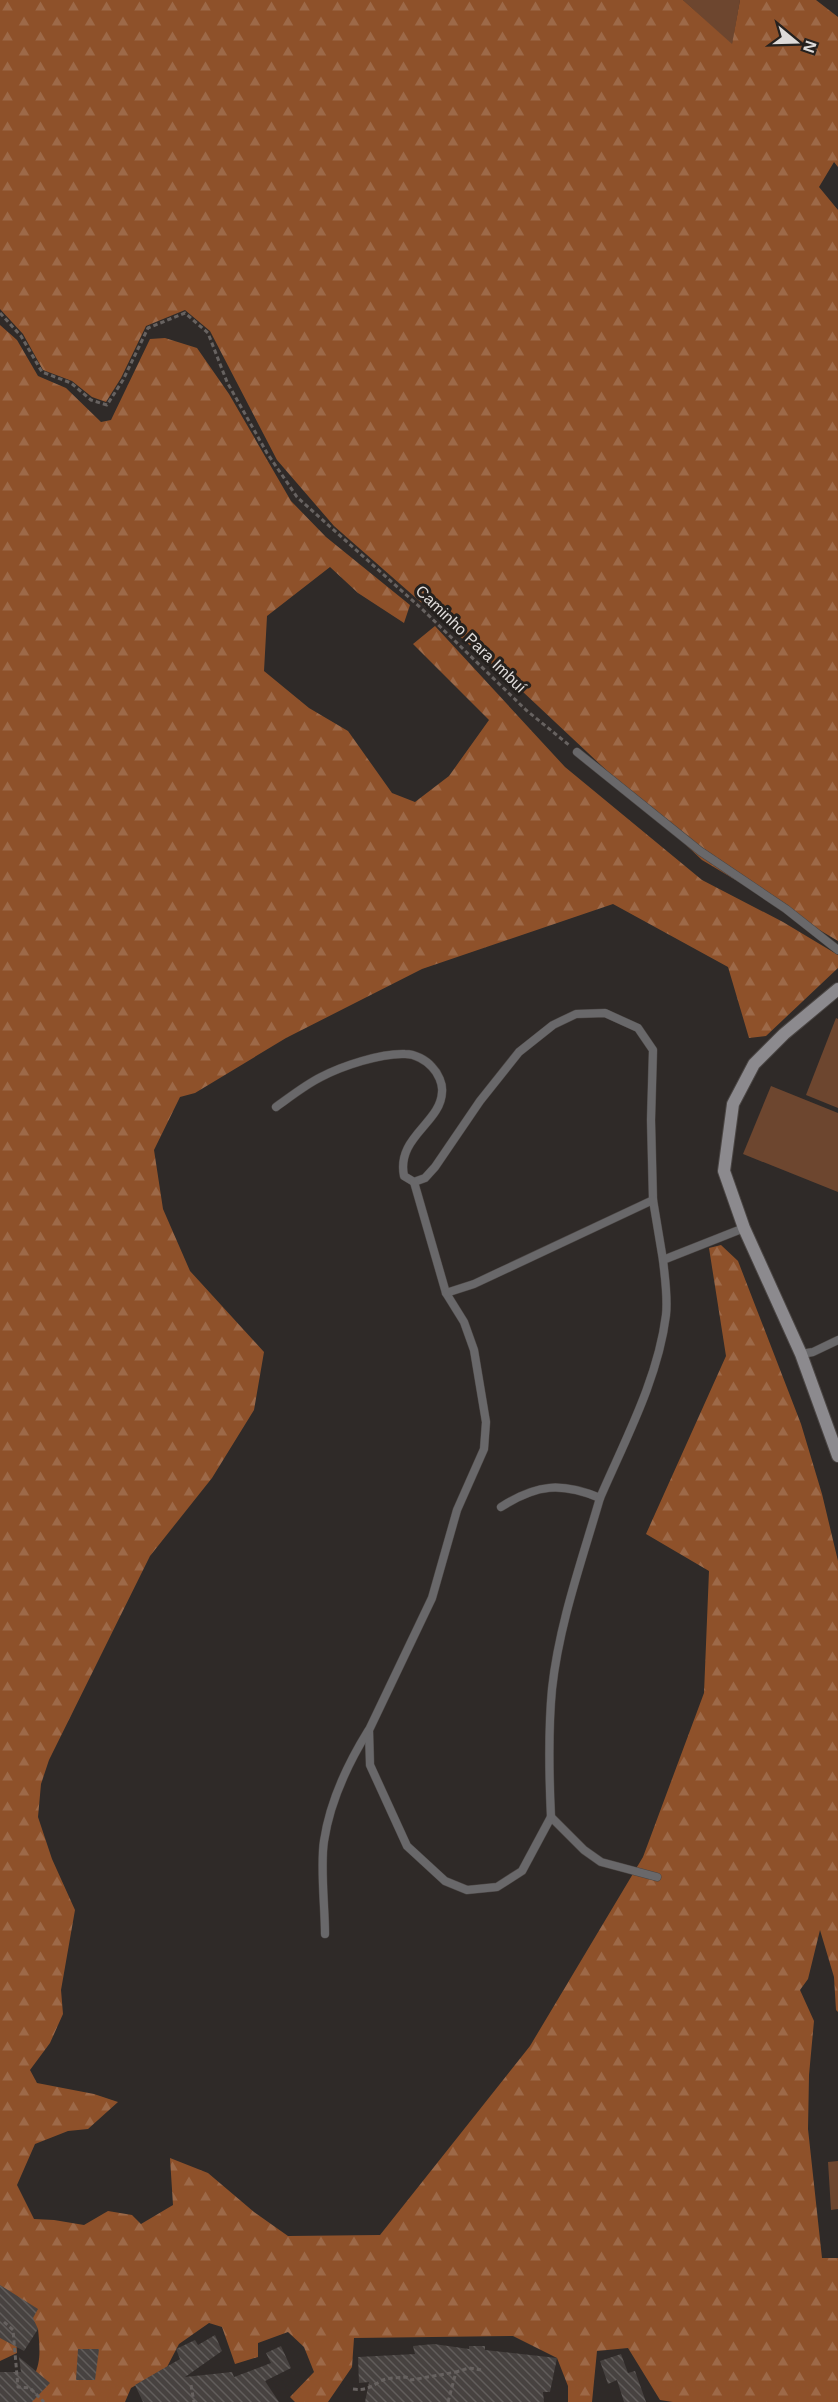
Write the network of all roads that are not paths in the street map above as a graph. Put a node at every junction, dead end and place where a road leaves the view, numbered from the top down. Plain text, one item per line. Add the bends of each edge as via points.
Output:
1 (577, 752) road end
2 (838, 950) edge
3 (838, 989) edge
4 (276, 1107) dead end
5 (414, 1182) junction
6 (653, 1200) junction
7 (744, 1228) junction
8 (663, 1260) junction
9 (446, 1293) junction
10 (838, 1340) edge
11 (801, 1354) junction
12 (838, 1456) edge
13 (600, 1498) junction
14 (501, 1507) dead end
15 (369, 1730) junction
16 (551, 1817) junction
17 (657, 1877) dead end
18 (325, 1934) dead end

1 - 2 lane via 700,851 786,909
3 - 7 street via 753,1064 732,1104 724,1171
4 - 5 lane via 321,1077 372,1058 406,1053 426,1060 437,1073 442,1092 437,1108 409,1146 402,1164 404,1176
5 - 6 lane via 425,1178 435,1167 519,1053 553,1025 576,1014 605,1014 638,1028 653,1050
5 - 9 lane
6 - 8 lane
6 - 9 lane via 474,1284
7 - 8 lane
7 - 11 street
8 - 13 lane via 666,1316 655,1364
9 - 15 lane via 464,1322 474,1350 486,1422 484,1449 457,1510 432,1598
10 - 11 lane
11 - 12 street
13 - 14 lane via 581,1490 549,1488 522,1493
13 - 16 lane via 569,1602 552,1687
15 - 16 lane via 370,1765 407,1846 445,1881 467,1890 497,1887 522,1871
15 - 18 lane via 347,1764 323,1843
16 - 17 lane via 601,1862

